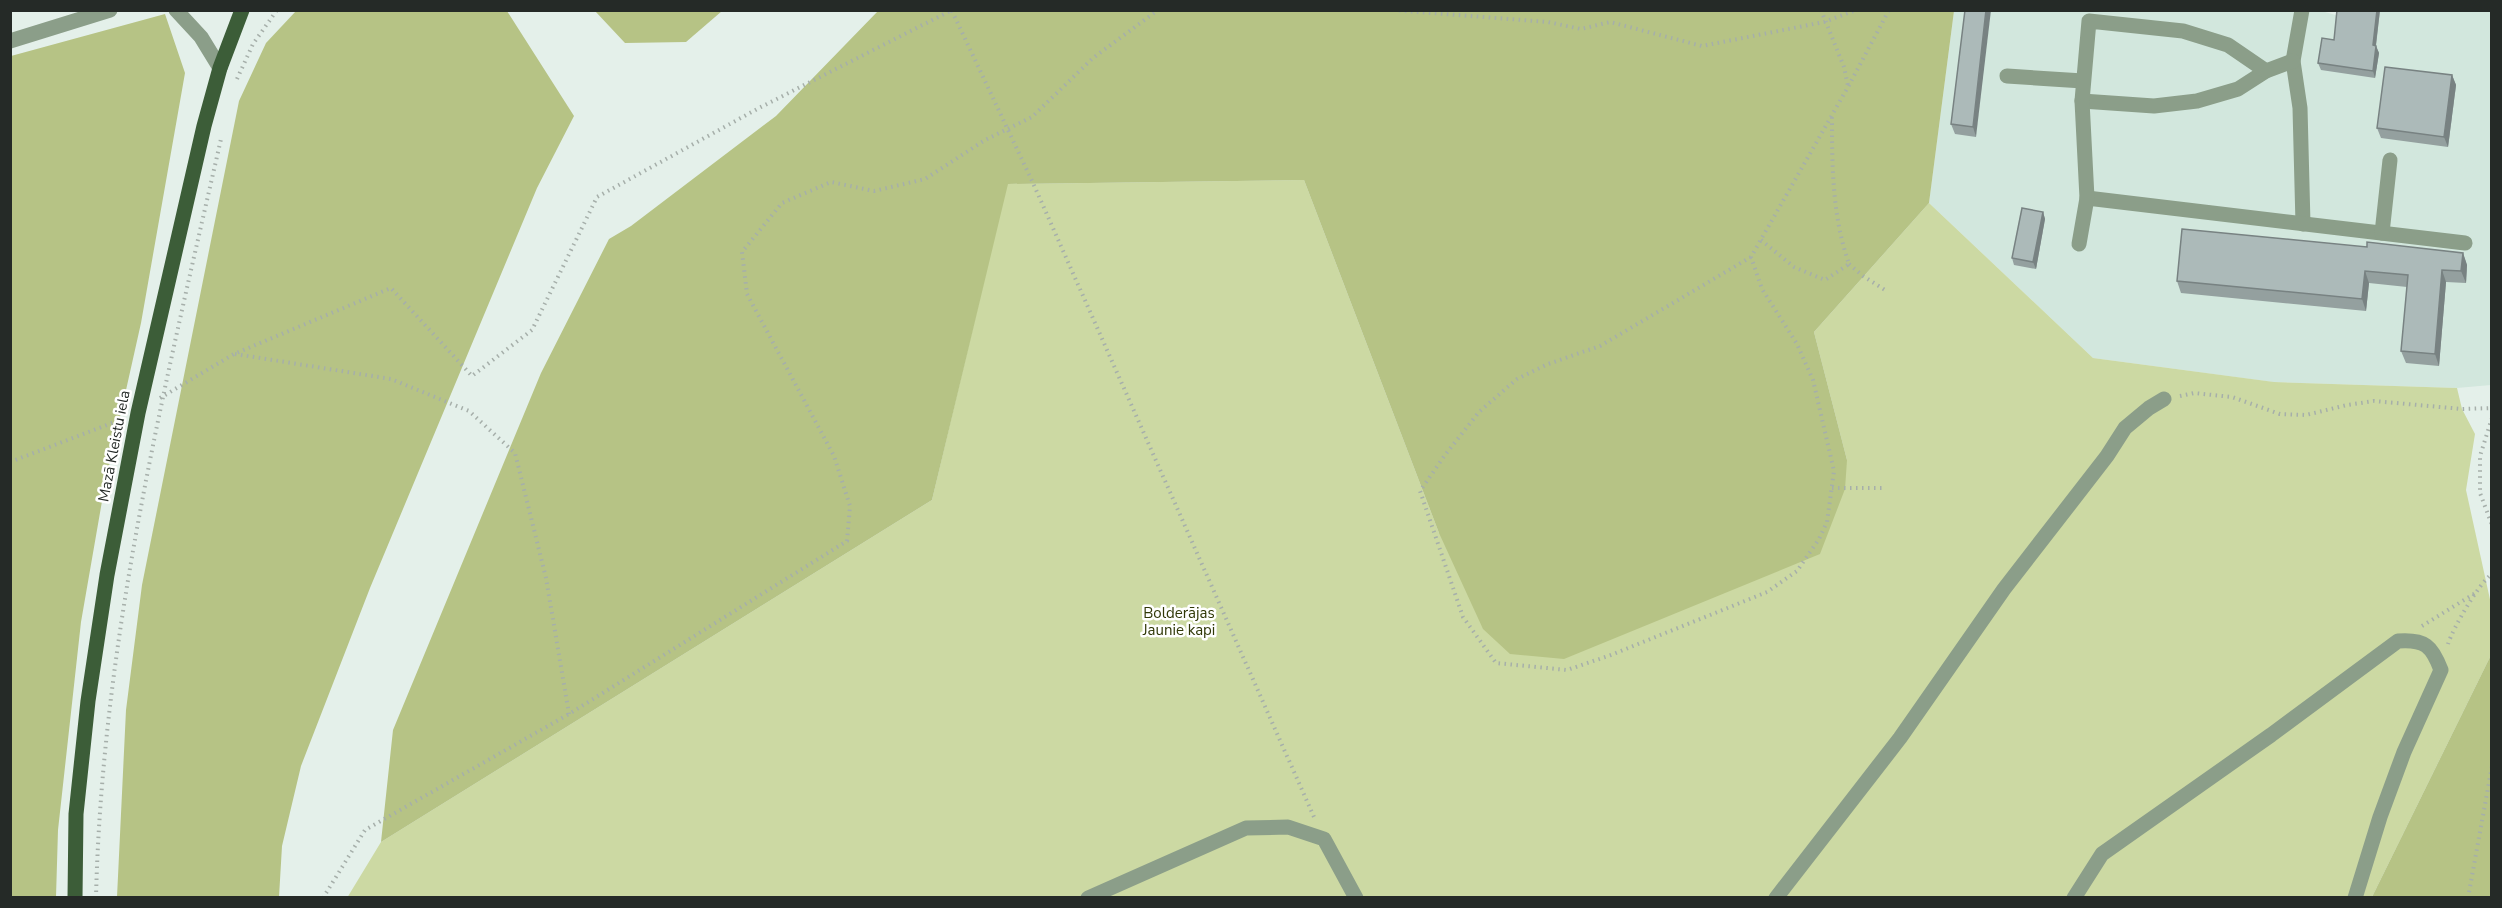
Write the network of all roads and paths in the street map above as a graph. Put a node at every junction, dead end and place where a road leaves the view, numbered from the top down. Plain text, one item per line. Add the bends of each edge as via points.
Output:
1 (110, 10) edge
2 (176, 10) edge
3 (242, 10) edge
4 (277, 10) edge
5 (952, 10) edge
6 (1158, 10) edge
7 (1393, 10) edge
8 (1821, 10) edge
9 (1856, 10) edge
10 (1889, 10) edge
11 (2302, 10) edge
12 (1824, 22) junction
13 (10, 41) edge
14 (2293, 61) junction
15 (220, 68) junction
16 (2266, 71) junction
17 (2007, 76) dead end
18 (236, 81) dead end
19 (2083, 81) junction
20 (1848, 87) junction
21 (2082, 101) junction
22 (1832, 114) junction
23 (1008, 129) junction
24 (222, 136) dead end
25 (2390, 160) dead end
26 (2086, 198) junction
27 (2303, 224) junction
28 (2382, 233) junction
29 (1761, 240) junction
30 (2465, 243) dead end
31 (2079, 244) dead end
32 (1750, 257) junction
33 (1849, 264) junction
34 (1885, 290) dead end
35 (234, 354) junction
36 (164, 395) junction
37 (2164, 399) joint
38 (2492, 408) edge
39 (138, 413) junction
40 (2492, 418) edge
41 (10, 462) edge
42 (1832, 488) junction
43 (1882, 488) dead end
44 (2492, 525) edge
45 (2492, 574) edge
46 (2477, 592) junction
47 (2398, 641) junction
48 (2441, 670) junction
49 (569, 714) junction
50 (2492, 766) edge
51 (1324, 840) junction
52 (75, 897) edge
53 (96, 897) edge
54 (323, 897) edge
55 (1088, 897) edge
56 (1356, 897) edge
57 (1776, 897) edge
58 (2074, 897) edge
59 (2355, 897) edge
60 (2468, 897) edge

1 - 13 street
2 - 15 street via 201,37
3 - 15 main road, Mazā Kleistu iela
4 - 18 path via 253,44
5 - 23 path
5 - 35 path via 759,108 597,197 532,330 472,376 391,288
6 - 23 path via 1093,58 1032,117
7 - 12 path via 1548,22 1581,30 1610,22 1702,46
8 - 12 path
9 - 12 path
10 - 20 path
11 - 14 street
12 - 20 path via 1844,67
14 - 16 street
14 - 27 street via 2300,108
15 - 39 main road, Mazā Kleistu iela
16 - 19 street via 2228,45 2184,31 2090,21
16 - 21 street via 2238,89 2197,101 2154,105
17 - 19 street
19 - 21 street
20 - 22 path
21 - 26 street
22 - 29 path
22 - 33 path via 1832,179 1840,237
23 - 49 path via 925,179 874,191 831,182 782,203 742,252 747,294 834,456 850,506 847,541
23 - 51 path
24 - 36 path
25 - 28 street
26 - 27 street
26 - 31 street
27 - 28 street
28 - 30 street
29 - 32 path
29 - 33 path via 1794,267 1825,280
32 - 42 path via 1762,289 1797,344 1813,380 1834,471
32 - 42 path via 1600,346 1517,379 1479,412 1420,491 1463,617 1496,663 1567,670 1611,655 1767,592 1797,571 1827,522
33 - 34 path
35 - 36 path
35 - 49 path via 391,379 469,411 515,453 546,578
36 - 39 path
36 - 53 path via 120,624 103,777
37 - 38 path via 2194,393 2232,397 2280,414 2306,415 2374,401
37 - 57 street via 2125,428 2004,589 1900,738
39 - 41 path
39 - 52 main road, Mazā Kleistu iela via 88,701 76,814
40 - 44 path via 2480,456 2480,493
42 - 43 path
45 - 46 path
46 - 47 path
46 - 48 path via 2450,639
47 - 48 street via 2414,639 2430,648
47 - 58 street via 2102,854
48 - 59 street via 2404,752
49 - 54 path via 365,830
50 - 60 path
51 - 55 street via 1288,827 1246,828
51 - 56 street

